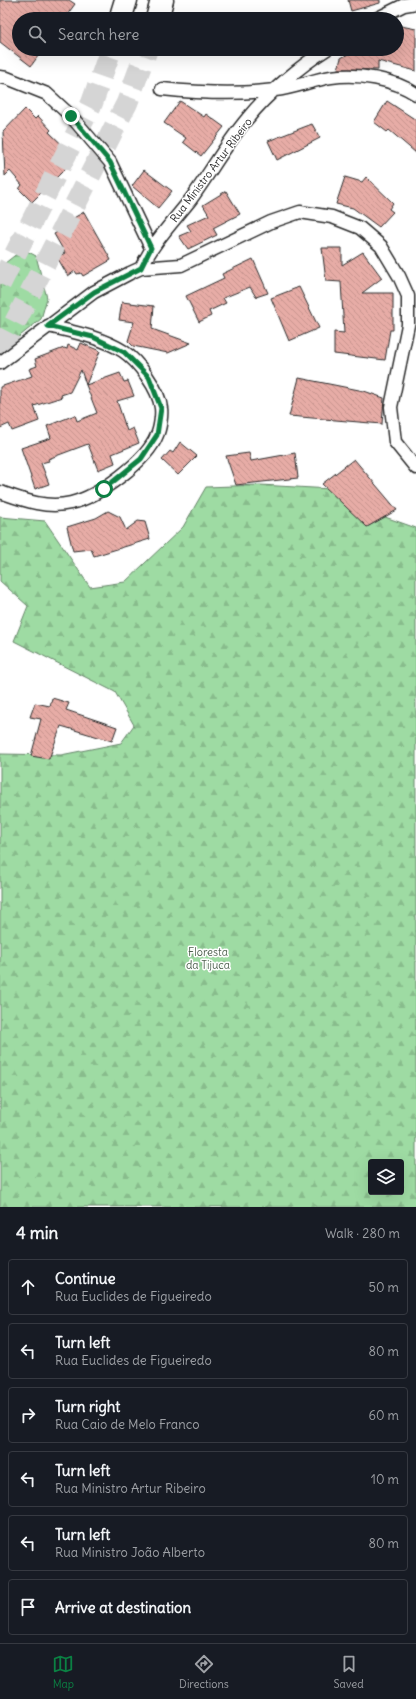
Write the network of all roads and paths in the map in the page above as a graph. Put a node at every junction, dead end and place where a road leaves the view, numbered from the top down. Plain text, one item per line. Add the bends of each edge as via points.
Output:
1 (162, 0) edge
2 (416, 3) edge
3 (158, 12) edge
4 (390, 12) edge
5 (316, 56) edge
6 (0, 77) edge
7 (162, 89) dead end
8 (276, 90) junction
9 (416, 94) edge
10 (151, 248) junction
11 (141, 268) junction
12 (48, 326) junction
13 (0, 363) edge
14 (416, 468) edge
15 (0, 492) edge

1 - 3 highway
2 - 4 street via 404,5
5 - 8 street, Rua Ministro Artur Ribeiro
6 - 10 street via 48,94 71,116 110,162
7 - 8 street via 205,93
8 - 9 street via 332,77 374,77
8 - 10 street, Rua Ministro Artur Ribeiro via 247,119 191,198
10 - 11 street, Rua Ministro Artur Ribeiro
11 - 12 street via 94,292
11 - 14 street via 181,265 271,222 300,212 332,217 360,228 381,246 408,296 408,324 391,407 394,442
12 - 13 street
12 - 15 street via 93,337 124,352 149,377 161,408 157,435 141,459 104,489 71,503 39,505

